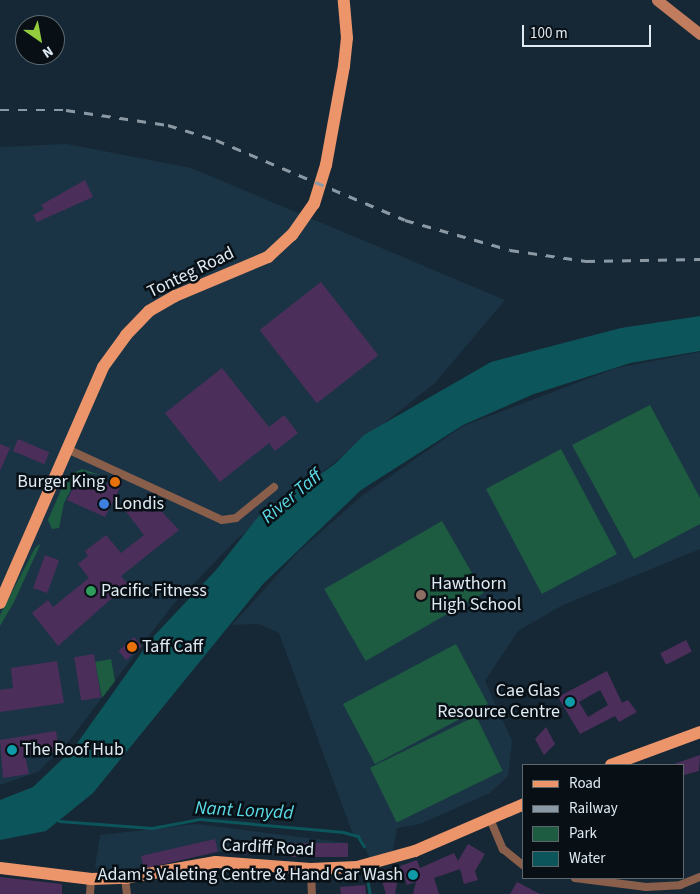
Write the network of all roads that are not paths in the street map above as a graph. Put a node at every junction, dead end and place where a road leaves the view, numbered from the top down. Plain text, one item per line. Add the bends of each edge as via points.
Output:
1 (344, 0) edge
2 (657, 0) edge
3 (700, 34) edge
4 (67, 449) junction
5 (274, 487) dead end
6 (0, 603) edge
7 (700, 732) edge
8 (613, 764) edge
9 (522, 805) edge
10 (490, 819) junction
11 (522, 864) edge
12 (0, 868) edge
13 (311, 869) junction
14 (700, 877) edge
15 (126, 878) junction
16 (91, 879) junction
17 (582, 879) edge
18 (90, 894) edge
19 (127, 894) edge
20 (312, 894) edge

1 - 4 main road, Tonteg Road via 348,38 344,66 326,165 314,204 292,235 268,257 149,311 103,367
2 - 3 main road
4 - 5 street via 203,515 222,520 236,518
4 - 6 main road, Tonteg Road
7 - 8 main road
9 - 10 main road, Cardiff Road
10 - 11 street via 503,849
10 - 13 main road, Cardiff Road via 387,861
12 - 16 main road, Cardiff Road
13 - 15 main road, Cardiff Road via 216,862
13 - 20 street
14 - 17 street via 680,885 646,887
15 - 16 main road, Cardiff Road
15 - 19 street
16 - 18 street

